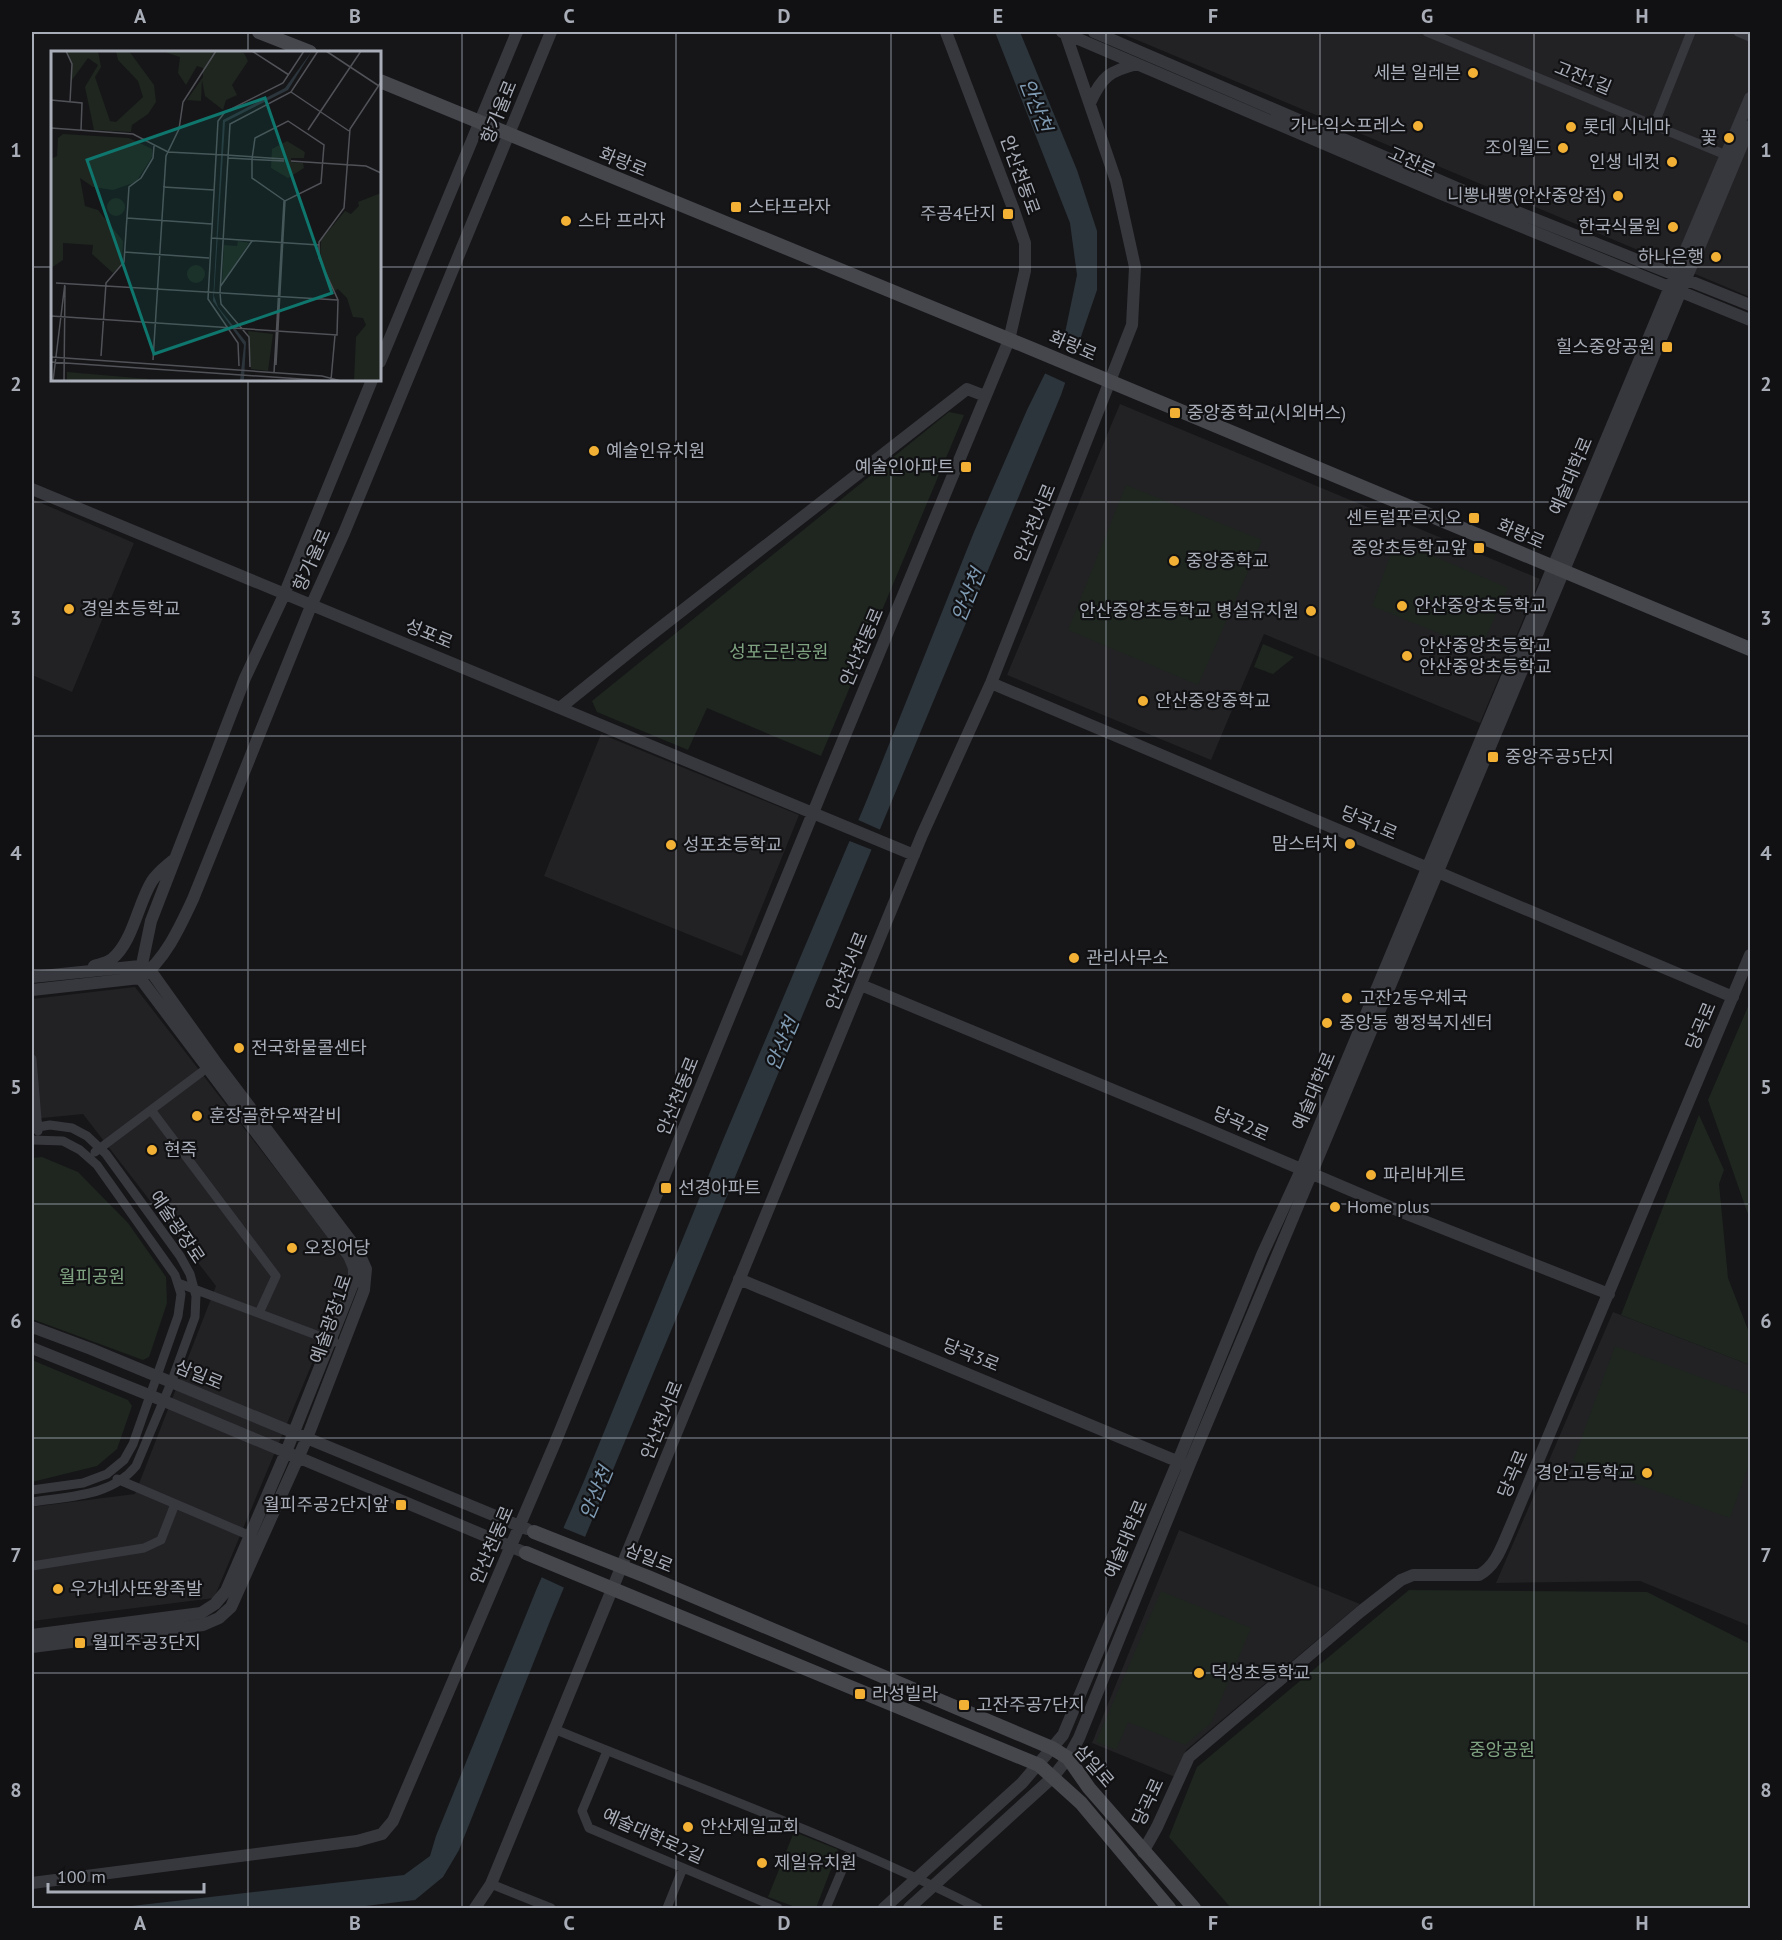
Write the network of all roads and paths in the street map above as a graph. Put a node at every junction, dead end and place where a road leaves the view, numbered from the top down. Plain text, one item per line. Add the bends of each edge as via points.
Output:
1 (259, 32) edge
2 (517, 32) edge
3 (551, 32) edge
4 (946, 32) edge
5 (1064, 32) edge
6 (1094, 32) edge
7 (1427, 32) edge
8 (1691, 32) edge
9 (1738, 32) edge
10 (1750, 37) edge
11 (307, 51) edge
12 (1137, 64) junction
13 (381, 81) edge
14 (1750, 98) edge
15 (1090, 103) junction
16 (478, 122) junction
17 (1654, 125) junction
18 (1750, 126) edge
19 (510, 135) junction
20 (1726, 155) junction
21 (1681, 276) junction
22 (1676, 289) junction
23 (1750, 305) edge
24 (1750, 320) edge
25 (1009, 340) junction
26 (381, 360) edge
27 (372, 381) edge
28 (1111, 382) junction
29 (985, 396) junction
30 (32, 489) edge
31 (1558, 569) junction
32 (284, 595) junction
33 (311, 606) junction
34 (1750, 649) edge
35 (991, 683) junction
36 (561, 707) junction
37 (813, 812) junction
38 (914, 855) junction
39 (175, 858) junction
40 (1432, 869) junction
41 (1750, 955) edge
42 (143, 972) junction
43 (74, 973) junction
44 (32, 977) edge
45 (861, 985) junction
46 (32, 990) edge
47 (1733, 997) junction
48 (32, 1059) edge
49 (211, 1065) junction
50 (151, 1110) junction
51 (35, 1127) edge
52 (35, 1139) edge
53 (100, 1148) junction
54 (88, 1157) junction
55 (1306, 1172) junction
56 (739, 1279) junction
57 (178, 1282) junction
58 (193, 1288) junction
59 (1609, 1294) junction
60 (259, 1314) junction
61 (32, 1327) edge
62 (337, 1343) junction
63 (32, 1348) edge
64 (158, 1377) junction
65 (171, 1383) junction
66 (151, 1396) junction
67 (164, 1401) junction
68 (294, 1433) junction
69 (307, 1438) junction
70 (286, 1452) junction
71 (298, 1457) junction
72 (1184, 1464) junction
73 (107, 1474) junction
74 (120, 1480) junction
75 (32, 1490) edge
76 (32, 1502) edge
77 (175, 1504) junction
78 (521, 1526) junction
79 (534, 1532) joint
80 (256, 1538) junction
81 (510, 1547) junction
82 (526, 1553) joint
83 (32, 1566) edge
84 (621, 1566) junction
85 (611, 1588) junction
86 (32, 1635) edge
87 (32, 1647) edge
88 (554, 1729) junction
89 (1052, 1748) junction
90 (607, 1751) junction
91 (1068, 1758) junction
92 (1039, 1765) junction
93 (1053, 1777) junction
94 (851, 1849) junction
95 (1143, 1852) junction
96 (683, 1868) junction
97 (916, 1878) junction
98 (32, 1883) edge
99 (491, 1884) junction
100 (934, 1886) junction
101 (475, 1908) edge
102 (551, 1908) edge
103 (667, 1908) edge
104 (778, 1908) edge
105 (826, 1908) edge
106 (884, 1908) edge
107 (909, 1908) edge
108 (978, 1908) edge
109 (1169, 1908) edge
110 (1194, 1908) edge

1 - 11 main road
2 - 16 street, 항가울로
3 - 19 street, 항가울로
4 - 25 street, 안산천동로 via 1025,243 1025,271
5 - 12 street, 고잔로
5 - 15 street, 안산천서로
6 - 21 street, 고잔로 via 1457,188
7 - 17 street, 고잔1길
8 - 17 street
9 - 10 street
12 - 15 street via 1103,79
12 - 22 street, 고잔로 via 1438,193
13 - 16 main road, 화랑로
14 - 20 street, 예술대학로
15 - 28 street, 안산천서로 via 1116,181 1134,267 1132,325
16 - 19 main road, 화랑로
16 - 26 street, 항가울로
17 - 20 street, 고잔1길
18 - 21 street, 예술대학로
19 - 25 main road, 화랑로
19 - 33 street, 항가울로
20 - 21 street, 예술대학로
21 - 22 street, 예술대학로
21 - 23 street, 고잔로
22 - 24 street, 고잔로
22 - 31 street, 예술대학로
25 - 28 main road, 화랑로
25 - 29 street, 안산천동로
27 - 32 street, 항가울로
28 - 31 main road, 화랑로
28 - 35 street, 안산천서로
29 - 36 street via 967,389
29 - 37 street, 안산천동로
30 - 32 street, 성포로
31 - 34 main road, 화랑로
31 - 40 street, 예술대학로
32 - 33 street, 성포로
32 - 39 street, 항가울로 via 245,678
33 - 36 street, 성포로
33 - 42 street, 항가울로 via 178,932
35 - 38 street, 안산천서로
35 - 40 street, 당곡1로
36 - 37 street, 성포로
37 - 38 street, 성포로
37 - 78 street, 안산천동로
38 - 45 street, 안산천서로
39 - 42 street, 항가울로 via 151,921
39 - 43 street, 항가울로 via 151,883 132,928 111,960
40 - 47 street, 당곡1로
40 - 55 street, 예술대학로
41 - 47 street, 당곡로
42 - 43 street
42 - 46 street
42 - 49 street, 예술광장1로
43 - 44 street
45 - 55 street, 당곡2로
45 - 56 street, 안산천서로
47 - 59 street, 당곡로
48 - 51 street
49 - 50 street
49 - 62 street, 예술광장1로 via 349,1256 354,1281
50 - 53 street
50 - 60 street via 276,1276
51 - 52 street
51 - 53 street, 예술광장로 via 72,1128
52 - 54 street, 예술광장로 via 63,1141
53 - 54 street
53 - 58 street, 예술광장로 via 180,1256
54 - 57 street, 예술광장로
55 - 59 street, 당곡2로
55 - 72 street, 예술대학로
56 - 72 street, 당곡3로
56 - 84 street, 안산천서로
57 - 58 street
57 - 64 street, 예술광장로 via 178,1316
58 - 60 street
58 - 65 street, 예술광장로 via 195,1317
59 - 95 street, 당곡로 via 1493,1564 1479,1575 1413,1575 1360,1612 1189,1757
60 - 62 street
61 - 64 street, 삼일로
62 - 68 street, 예술광장1로
62 - 69 street, 예술광장1로
63 - 66 street, 삼일로
64 - 65 street, 삼일로
64 - 66 street, 예술광장로
65 - 67 street, 예술광장로
65 - 68 street, 삼일로
66 - 67 street, 삼일로
66 - 73 street, 예술광장로 via 124,1460
67 - 70 street, 삼일로
67 - 74 street, 예술광장로 via 136,1466
68 - 69 street, 삼일로
68 - 70 street, 예술광장1로
69 - 71 street, 예술광장1로
69 - 78 street, 삼일로
70 - 71 street, 삼일로
70 - 80 street, 예술광장1로
71 - 80 street, 예술광장1로
71 - 81 street, 삼일로
72 - 89 street, 예술대학로 via 1063,1735
72 - 91 street, 예술대학로
73 - 74 street
73 - 75 street, 예술광장로 via 83,1483
74 - 76 street, 예술광장로 via 99,1492
74 - 77 street
77 - 80 street
77 - 83 street via 161,1540 144,1548
78 - 79 street, 삼일로
78 - 81 street, 안산천동로
79 - 84 main road, 삼일로
80 - 86 street, 예술광장1로 via 226,1591 201,1613
80 - 87 street, 예술광장1로 via 231,1607 219,1618 203,1625
81 - 82 street, 삼일로
81 - 98 street, 안산천동로 via 404,1797 393,1821 381,1834 357,1841
82 - 85 main road, 삼일로
84 - 85 street, 안산천서로
84 - 89 main road, 삼일로
85 - 88 street, 안산천서로
85 - 92 main road, 삼일로
88 - 90 street
88 - 99 street, 안산천서로
89 - 91 main road, 삼일로
89 - 92 street, 예술대학로
90 - 94 street
90 - 96 street, 예술대학로2길 via 582,1811 589,1828
91 - 93 street, 예술대학로
91 - 95 main road, 삼일로
92 - 93 main road, 삼일로
92 - 97 street, 예술대학로
93 - 100 street, 예술대학로
93 - 109 main road, 삼일로 via 1081,1803
94 - 97 street
94 - 105 street
95 - 110 main road, 삼일로
96 - 103 street
96 - 104 street, 예술대학로2길
97 - 100 street
97 - 106 street, 예술대학로
99 - 101 street, 안산천서로
99 - 102 street
100 - 107 street, 예술대학로
100 - 108 street

